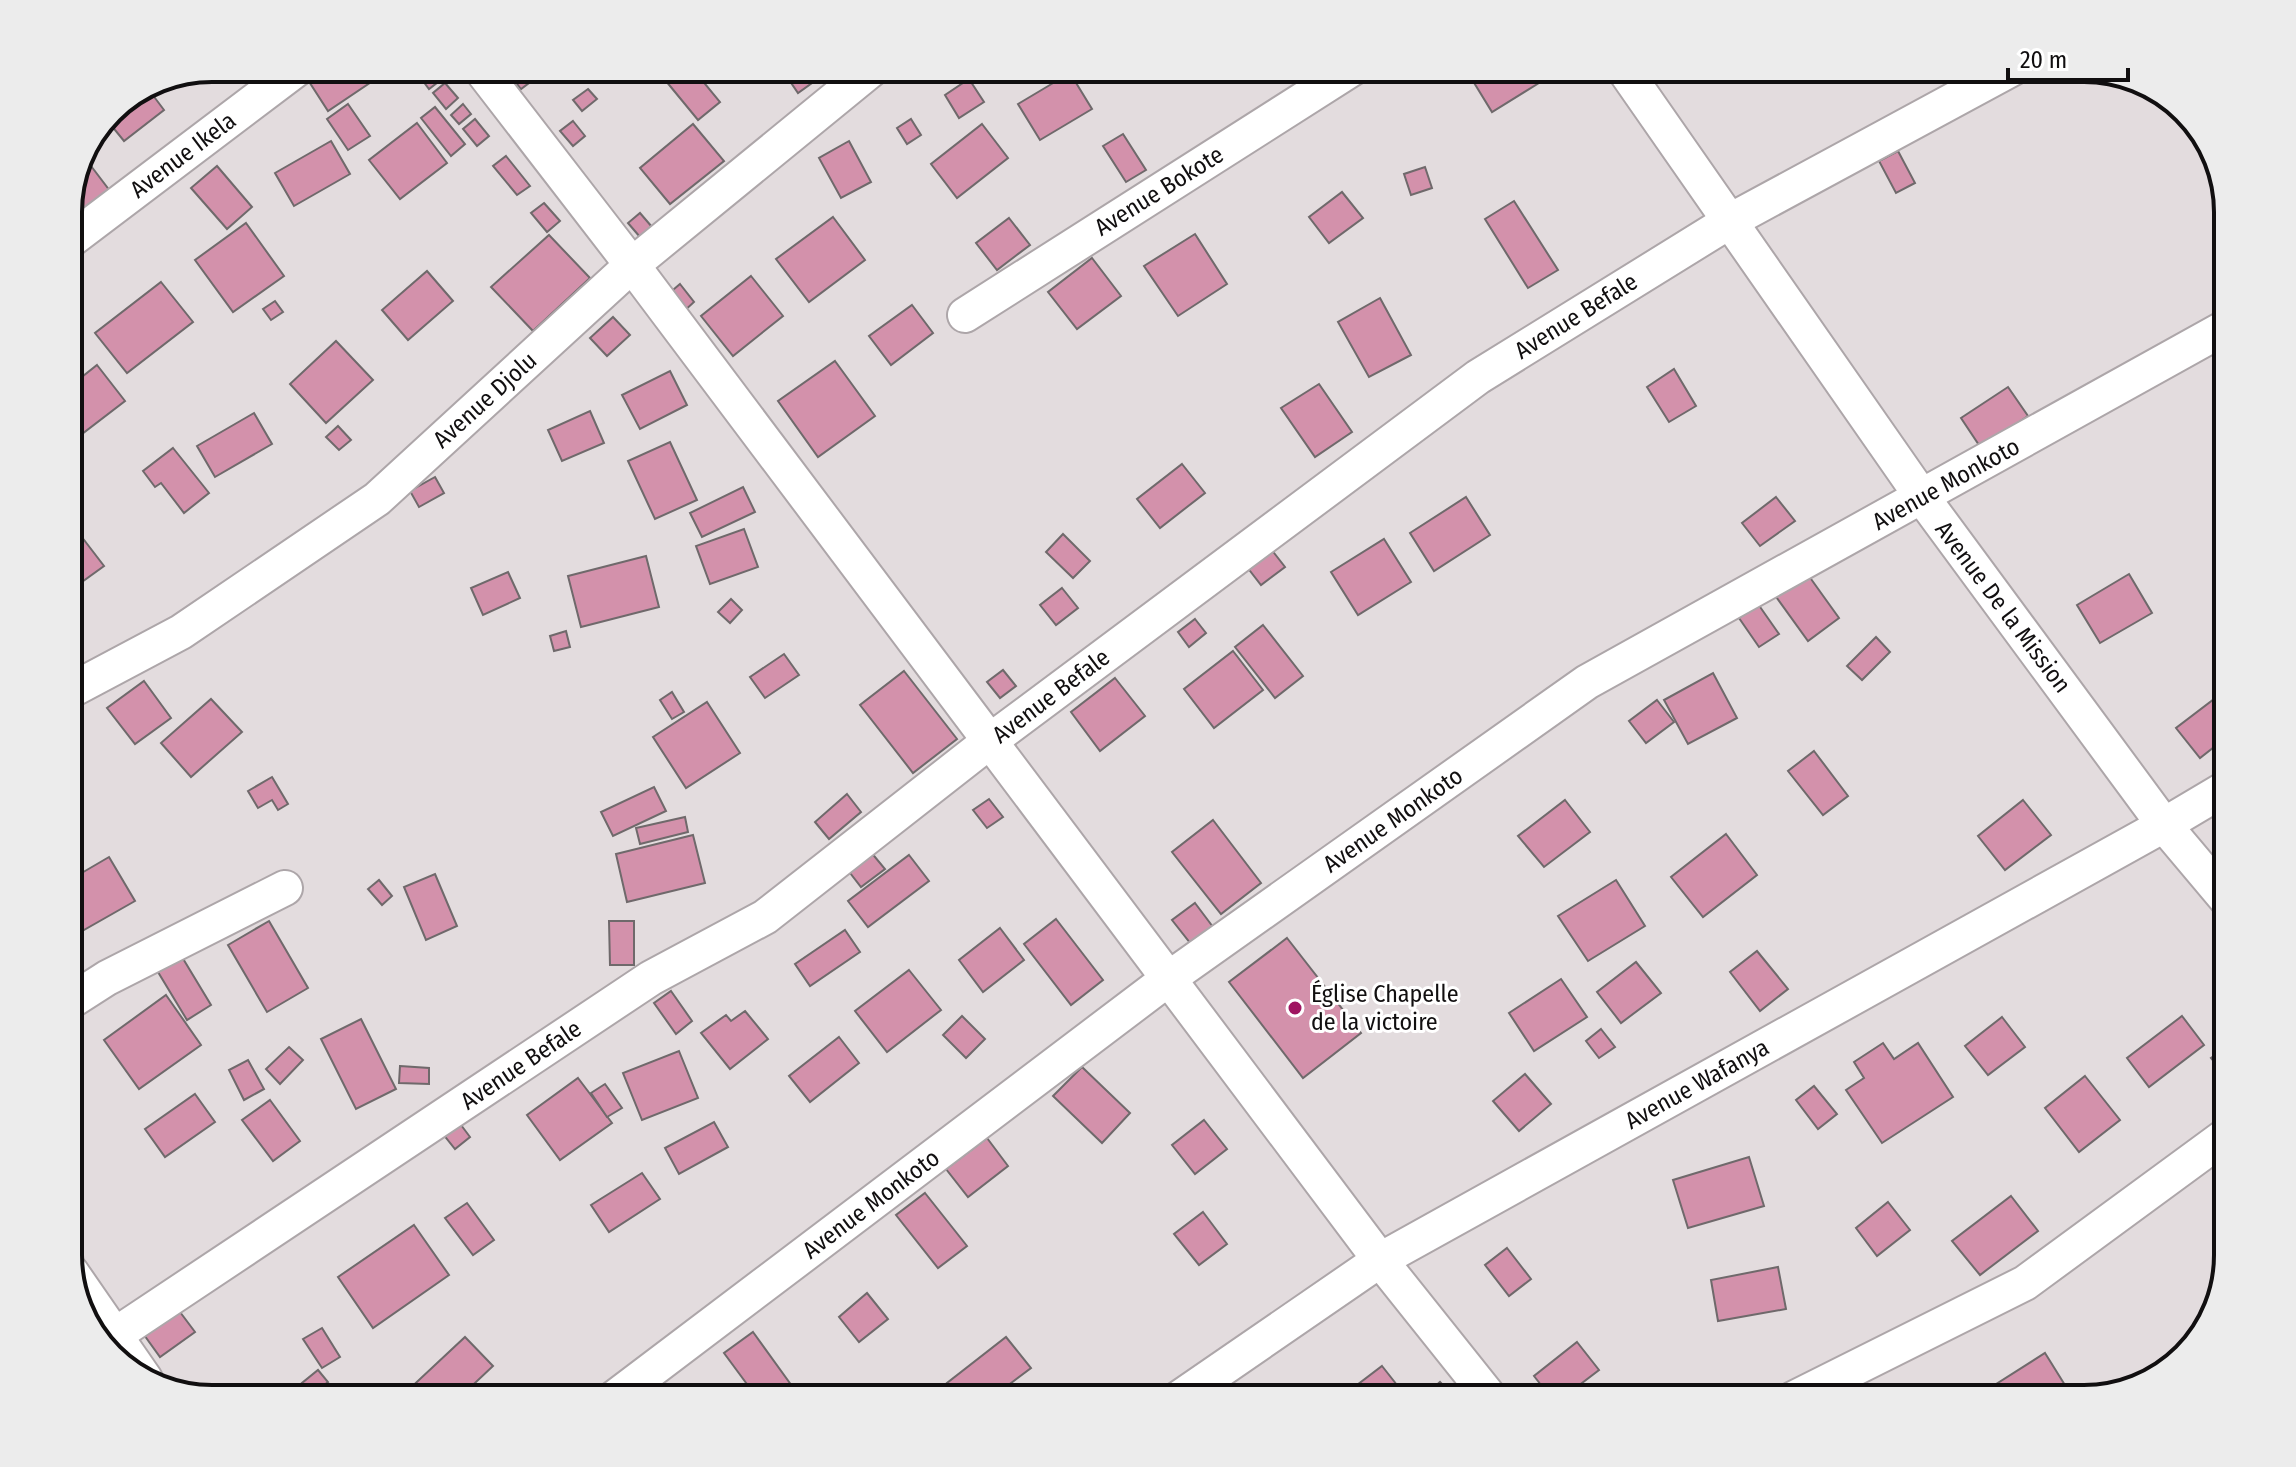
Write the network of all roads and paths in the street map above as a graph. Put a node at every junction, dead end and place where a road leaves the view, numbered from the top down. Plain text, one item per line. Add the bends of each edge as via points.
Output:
1 (279, 82) edge
2 (491, 82) edge
3 (856, 82) edge
4 (1331, 82) edge
5 (1633, 82) edge
6 (1987, 82) edge
7 (1730, 221) junction
8 (82, 231) edge
9 (632, 265) junction
10 (965, 315) dead end
11 (2214, 334) edge
12 (1922, 497) junction
13 (82, 685) edge
14 (990, 741) junction
15 (2214, 795) edge
16 (2164, 825) junction
17 (2214, 884) edge
18 (285, 888) dead end
19 (1168, 979) junction
20 (82, 994) edge
21 (2214, 1144) edge
22 (1380, 1260) junction
23 (111, 1337) edge
24 (632, 1385) edge
25 (1198, 1385) edge
26 (1480, 1385) edge
27 (1821, 1385) edge

1 - 8 street, Avenue Ikela
2 - 9 street
3 - 9 street, Avenue Djolu
4 - 10 street, Avenue Bokote
5 - 7 street, Avenue De la Mission
6 - 7 street, Avenue Befale
7 - 12 street, Avenue De la Mission
7 - 14 street, Avenue Befale via 1478,377
9 - 13 street, Avenue Djolu via 377,499 181,632
9 - 14 street
11 - 12 street, Avenue Monkoto
12 - 16 street, Avenue De la Mission
12 - 19 street, Avenue Monkoto via 1587,682
14 - 19 street
14 - 23 street, Avenue Befale via 765,917 651,978
15 - 16 street, Avenue Wafanya
16 - 17 street, Avenue De la Mission
16 - 22 street, Avenue Wafanya
18 - 20 street
19 - 22 street
19 - 24 street, Avenue Monkoto
21 - 27 street via 2025,1283
22 - 25 street, Avenue Wafanya
22 - 26 street

